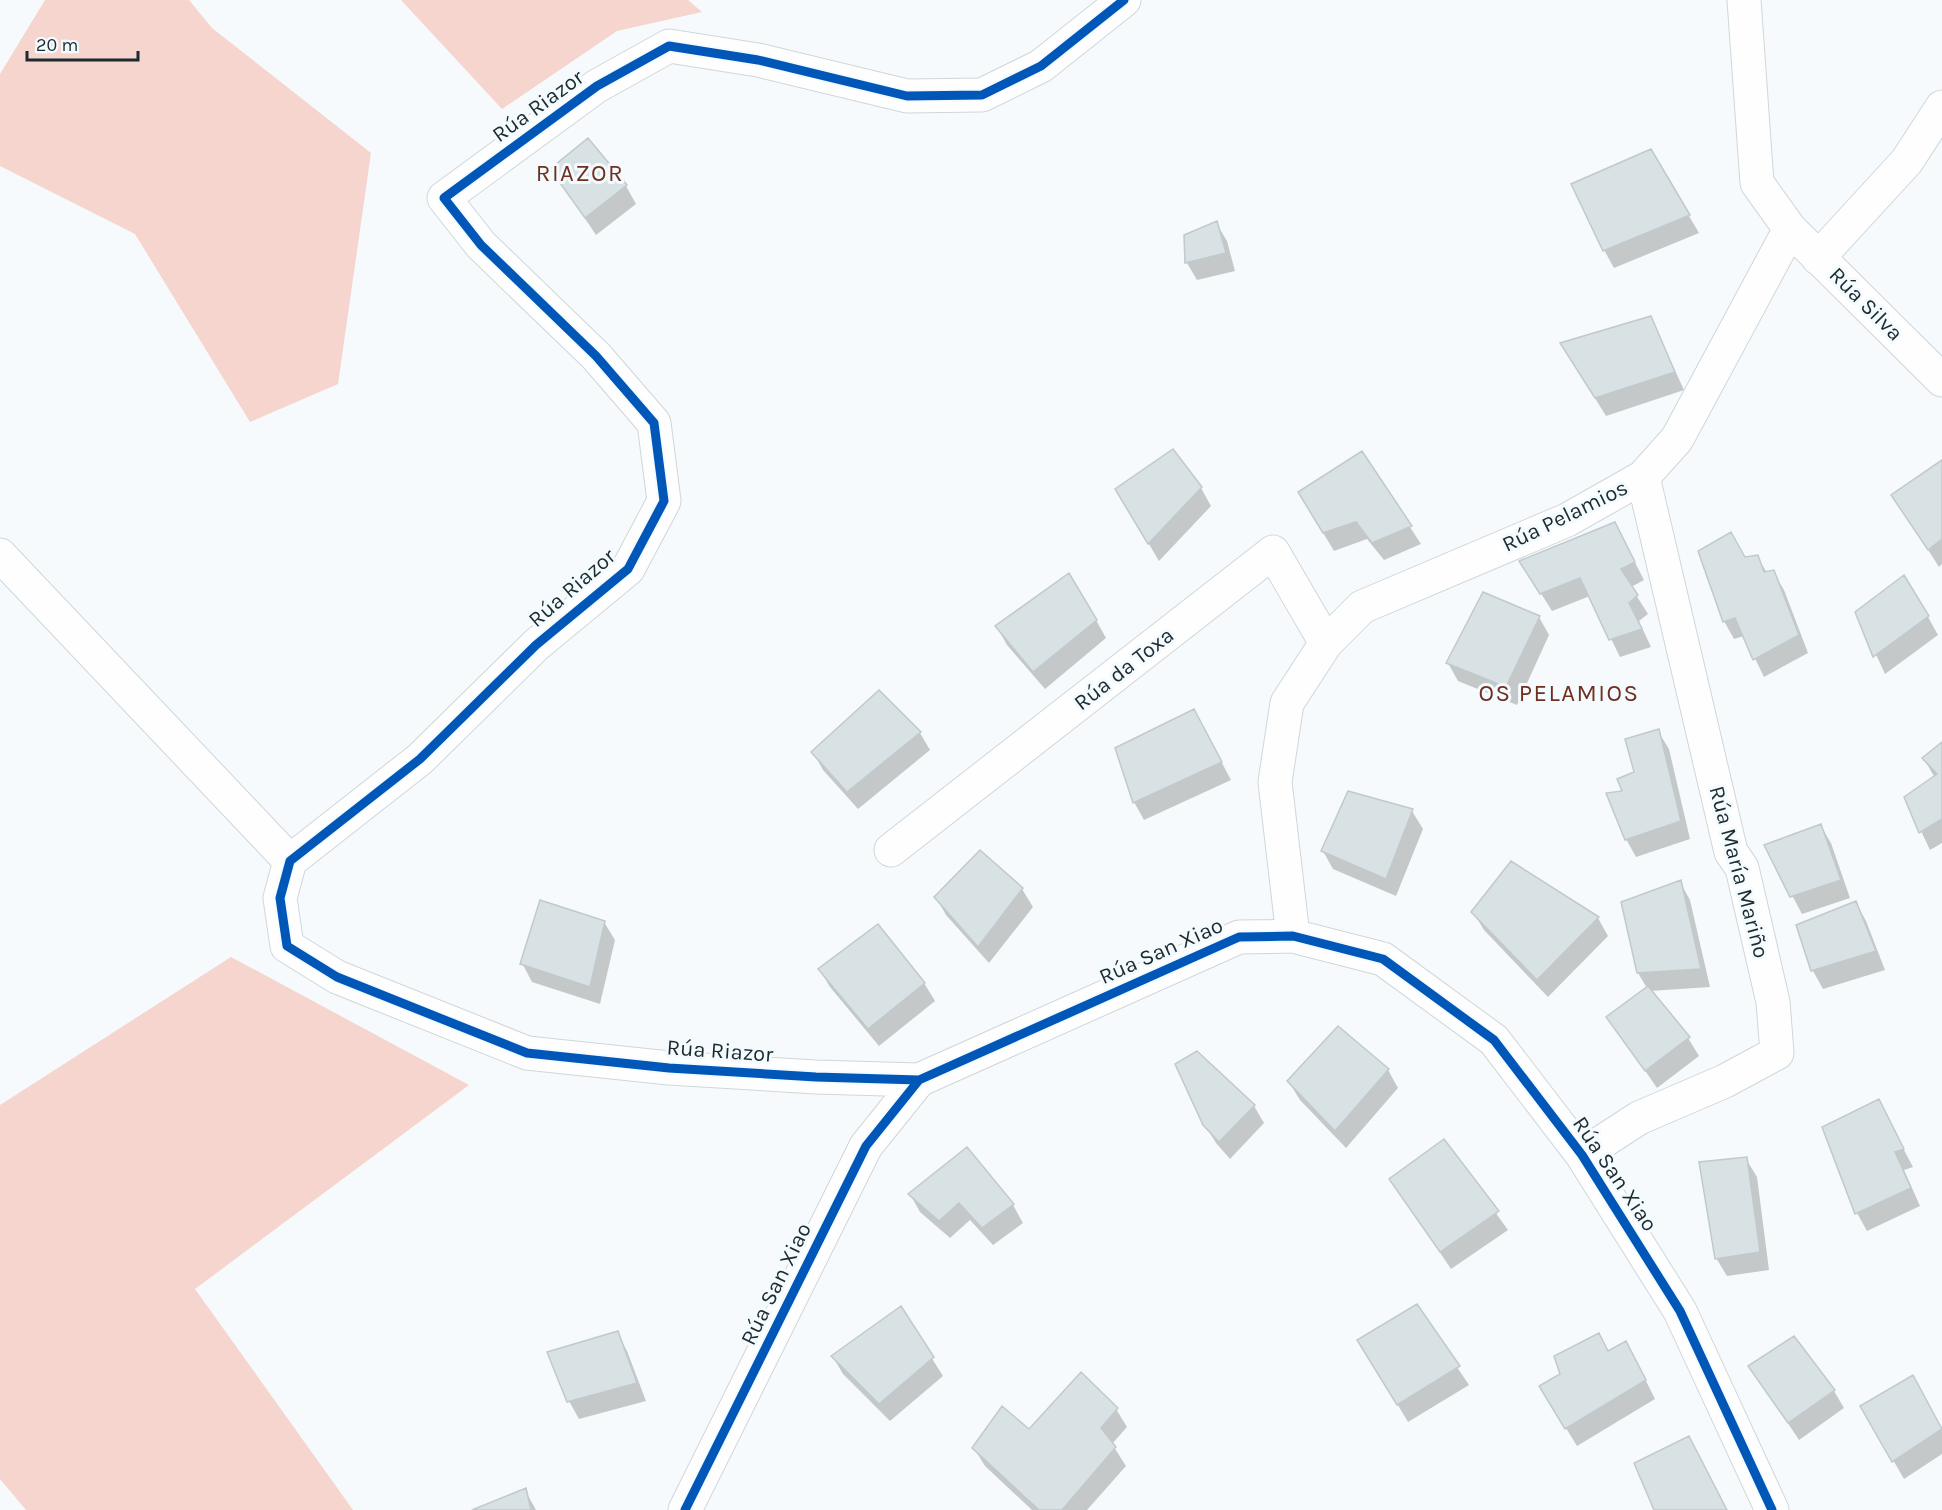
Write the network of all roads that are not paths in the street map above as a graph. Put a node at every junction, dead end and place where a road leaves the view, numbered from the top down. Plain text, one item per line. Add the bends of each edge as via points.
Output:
1 (1124, 0) edge
2 (1743, 0) edge
3 (1942, 107) edge
4 (1790, 229) junction
5 (1818, 258) junction
6 (1942, 380) edge
7 (1643, 477) junction
8 (0, 555) edge
9 (1326, 644) junction
10 (891, 850) dead end
11 (290, 861) junction
12 (1293, 936) junction
13 (919, 1080) junction
14 (1582, 1155) junction
15 (685, 1510) edge
16 (1772, 1510) edge

1 - 11 street, Rúa Riazor via 1041,66 982,95 907,96 758,60 669,46 597,86 444,198 481,245 596,356 654,423 663,501 628,569 536,645 420,759
2 - 4 street via 1757,183
3 - 5 street via 1907,161
4 - 5 street, Rúa Silva
4 - 7 street, Rúa Pelamios via 1677,439
5 - 6 street, Rúa Silva
7 - 9 street, Rúa Pelamios via 1568,519 1362,607
7 - 14 street, Rúa María Mariño via 1731,852 1742,868 1771,991 1777,1053 1725,1081 1639,1118
8 - 11 street
9 - 10 street, Rúa da Toxa via 1273,552
9 - 12 street, Rúa Pelamios via 1287,703 1275,782
11 - 13 street, Rúa Riazor via 280,898 287,946 337,977 527,1053 669,1068
12 - 13 street, Rúa San Xiao via 1239,937
12 - 14 street, Rúa San Xiao via 1383,959 1494,1040
13 - 15 street, Rúa San Xiao via 866,1146
14 - 16 street, Rúa San Xiao via 1680,1311

